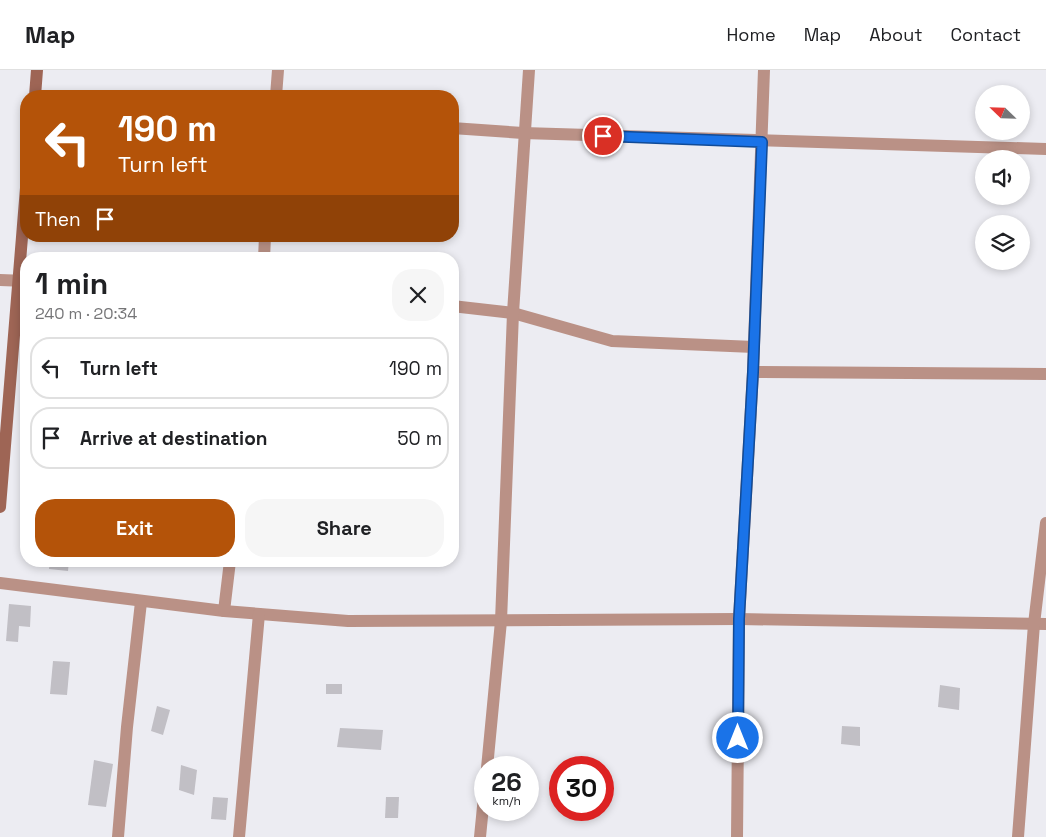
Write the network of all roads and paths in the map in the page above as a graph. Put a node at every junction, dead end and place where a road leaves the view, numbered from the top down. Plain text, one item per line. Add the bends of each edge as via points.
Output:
1 (37, 70) edge
2 (278, 70) edge
3 (529, 70) edge
4 (764, 70) edge
5 (35, 90) edge
6 (276, 90) edge
7 (459, 128) edge
8 (524, 133) junction
9 (762, 142) junction
10 (1046, 149) edge
11 (0, 280) edge
12 (20, 281) edge
13 (20, 302) edge
14 (459, 307) edge
15 (513, 313) junction
16 (754, 347) junction
17 (753, 372) junction
18 (1046, 374) edge
19 (0, 507) edge
20 (1046, 523) edge
21 (229, 567) edge
22 (0, 583) edge
23 (141, 602) junction
24 (224, 611) junction
25 (259, 614) junction
26 (739, 619) junction
27 (501, 621) junction
28 (1040, 624) edge
29 (488, 756) edge
30 (482, 821) edge
31 (118, 837) edge
32 (239, 837) edge
33 (480, 837) edge
34 (737, 837) edge
35 (1018, 837) edge

1 - 5 street
2 - 6 street
3 - 8 street
4 - 9 street
7 - 8 street
8 - 9 street
8 - 15 street
9 - 10 street
9 - 16 street
11 - 12 street
13 - 19 street
14 - 15 street
15 - 16 street via 612,340
15 - 27 street
16 - 17 street
17 - 18 street
17 - 26 street
20 - 28 street
21 - 24 street
22 - 23 street
23 - 24 street
23 - 31 street
24 - 25 street
25 - 27 street via 348,621
25 - 32 street
26 - 27 street
26 - 28 street
26 - 34 street
27 - 29 street
28 - 35 street
30 - 33 street

